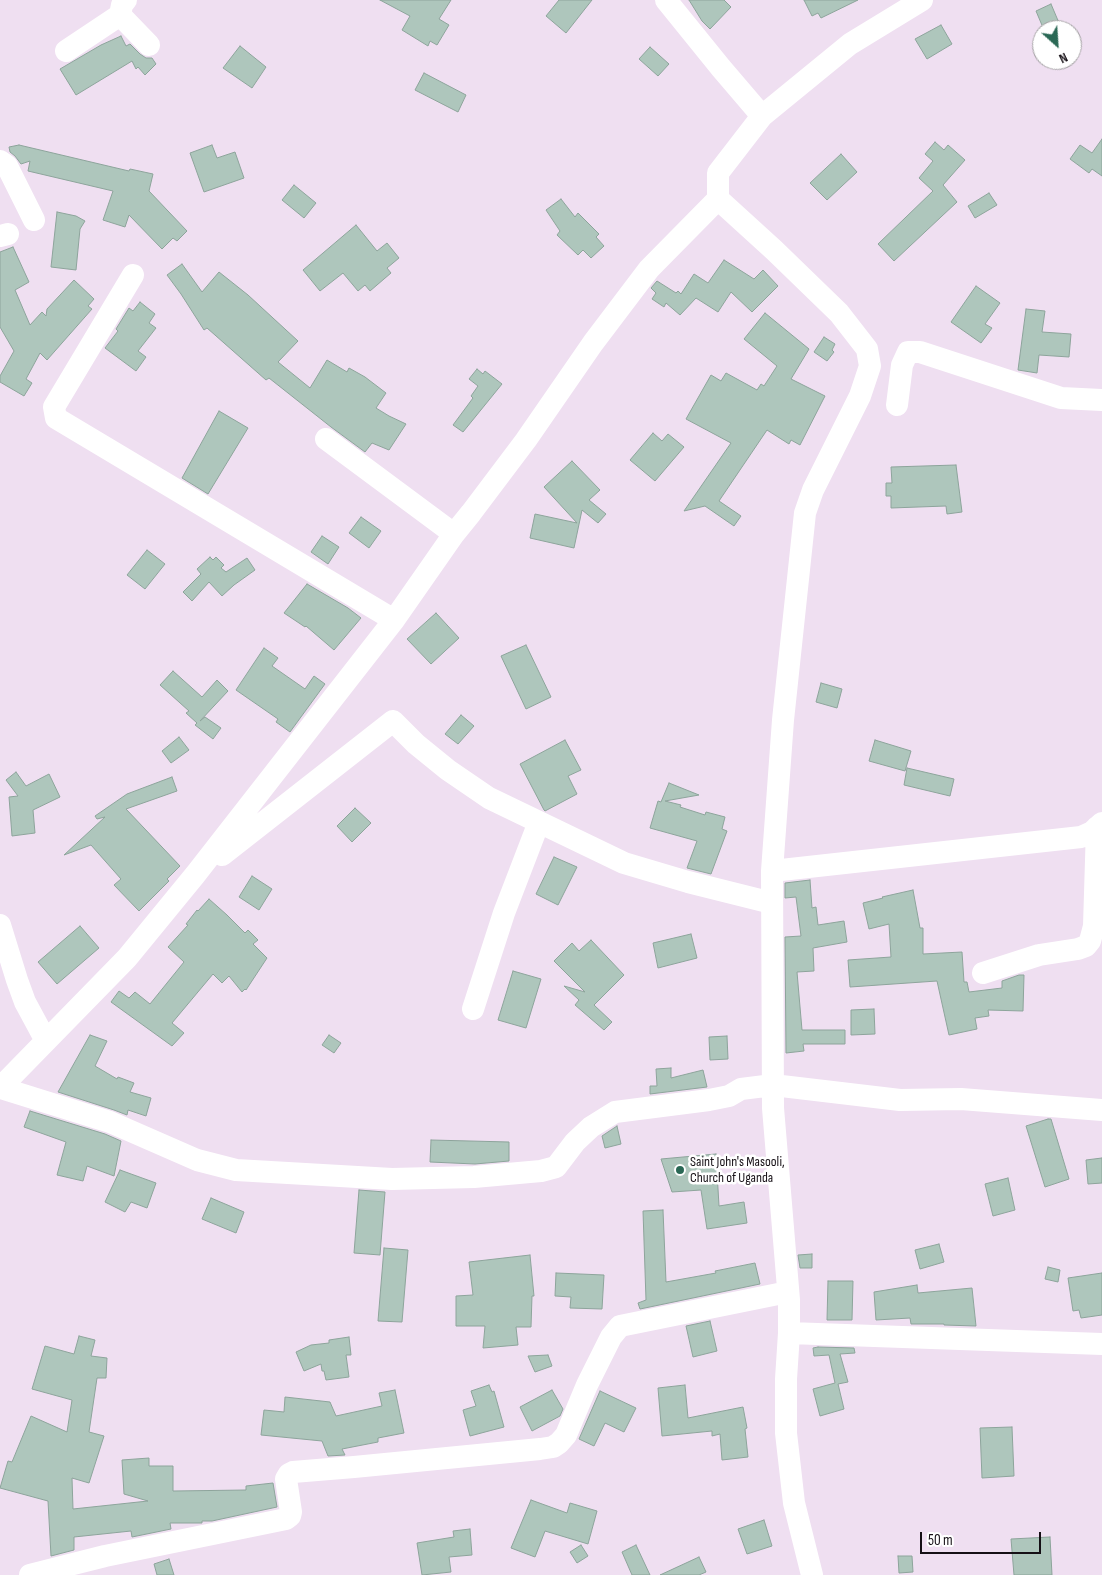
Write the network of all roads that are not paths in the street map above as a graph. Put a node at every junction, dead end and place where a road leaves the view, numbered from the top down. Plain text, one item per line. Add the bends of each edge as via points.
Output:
1 (666, 0) edge
2 (922, 0) edge
3 (123, 7) edge
4 (149, 46) dead end
5 (66, 51) dead end
6 (762, 116) junction
7 (0, 161) edge
8 (718, 199) junction
9 (34, 220) dead end
10 (133, 275) dead end
11 (1102, 400) edge
12 (897, 406) dead end
13 (326, 438) dead end
14 (454, 534) junction
15 (394, 620) junction
16 (539, 822) junction
17 (1099, 825) edge
18 (772, 871) junction
19 (195, 875) junction
20 (772, 903) junction
21 (0, 925) edge
22 (983, 972) dead end
23 (474, 1009) dead end
24 (46, 1041) junction
25 (773, 1085) junction
26 (0, 1088) edge
27 (1102, 1110) edge
28 (788, 1292) junction
29 (789, 1333) junction
30 (1102, 1344) edge
31 (30, 1575) edge
32 (812, 1575) edge

1 - 6 street
2 - 6 street via 850,44
3 - 4 street
3 - 5 street
6 - 8 street via 718,173
7 - 9 street via 7,166
8 - 14 street via 649,269
8 - 18 street via 839,313 866,349 870,366 860,396 813,490 806,513 783,720
10 - 15 street via 54,408 56,418
11 - 12 street via 1061,398 920,352 908,352 902,365
13 - 14 street
14 - 15 street
15 - 19 street
16 - 19 street via 489,798 448,770 393,722
16 - 20 street via 624,863
16 - 23 street via 504,913
17 - 18 street via 1081,836
17 - 22 street via 1094,926 1090,941 1078,949
18 - 20 street
19 - 24 street via 127,958
20 - 25 street
21 - 24 street via 25,1002
24 - 26 street
25 - 26 street via 741,1089 729,1096 708,1100 615,1112 591,1127 560,1163 541,1171 392,1179 236,1170 197,1160 110,1122
25 - 27 street via 900,1100 961,1099
25 - 28 street
28 - 29 street
28 - 31 street via 620,1326 587,1385 566,1435 553,1447 294,1472 286,1479 291,1512 286,1519 105,1556
29 - 30 street
29 - 32 street via 786,1433 794,1503

